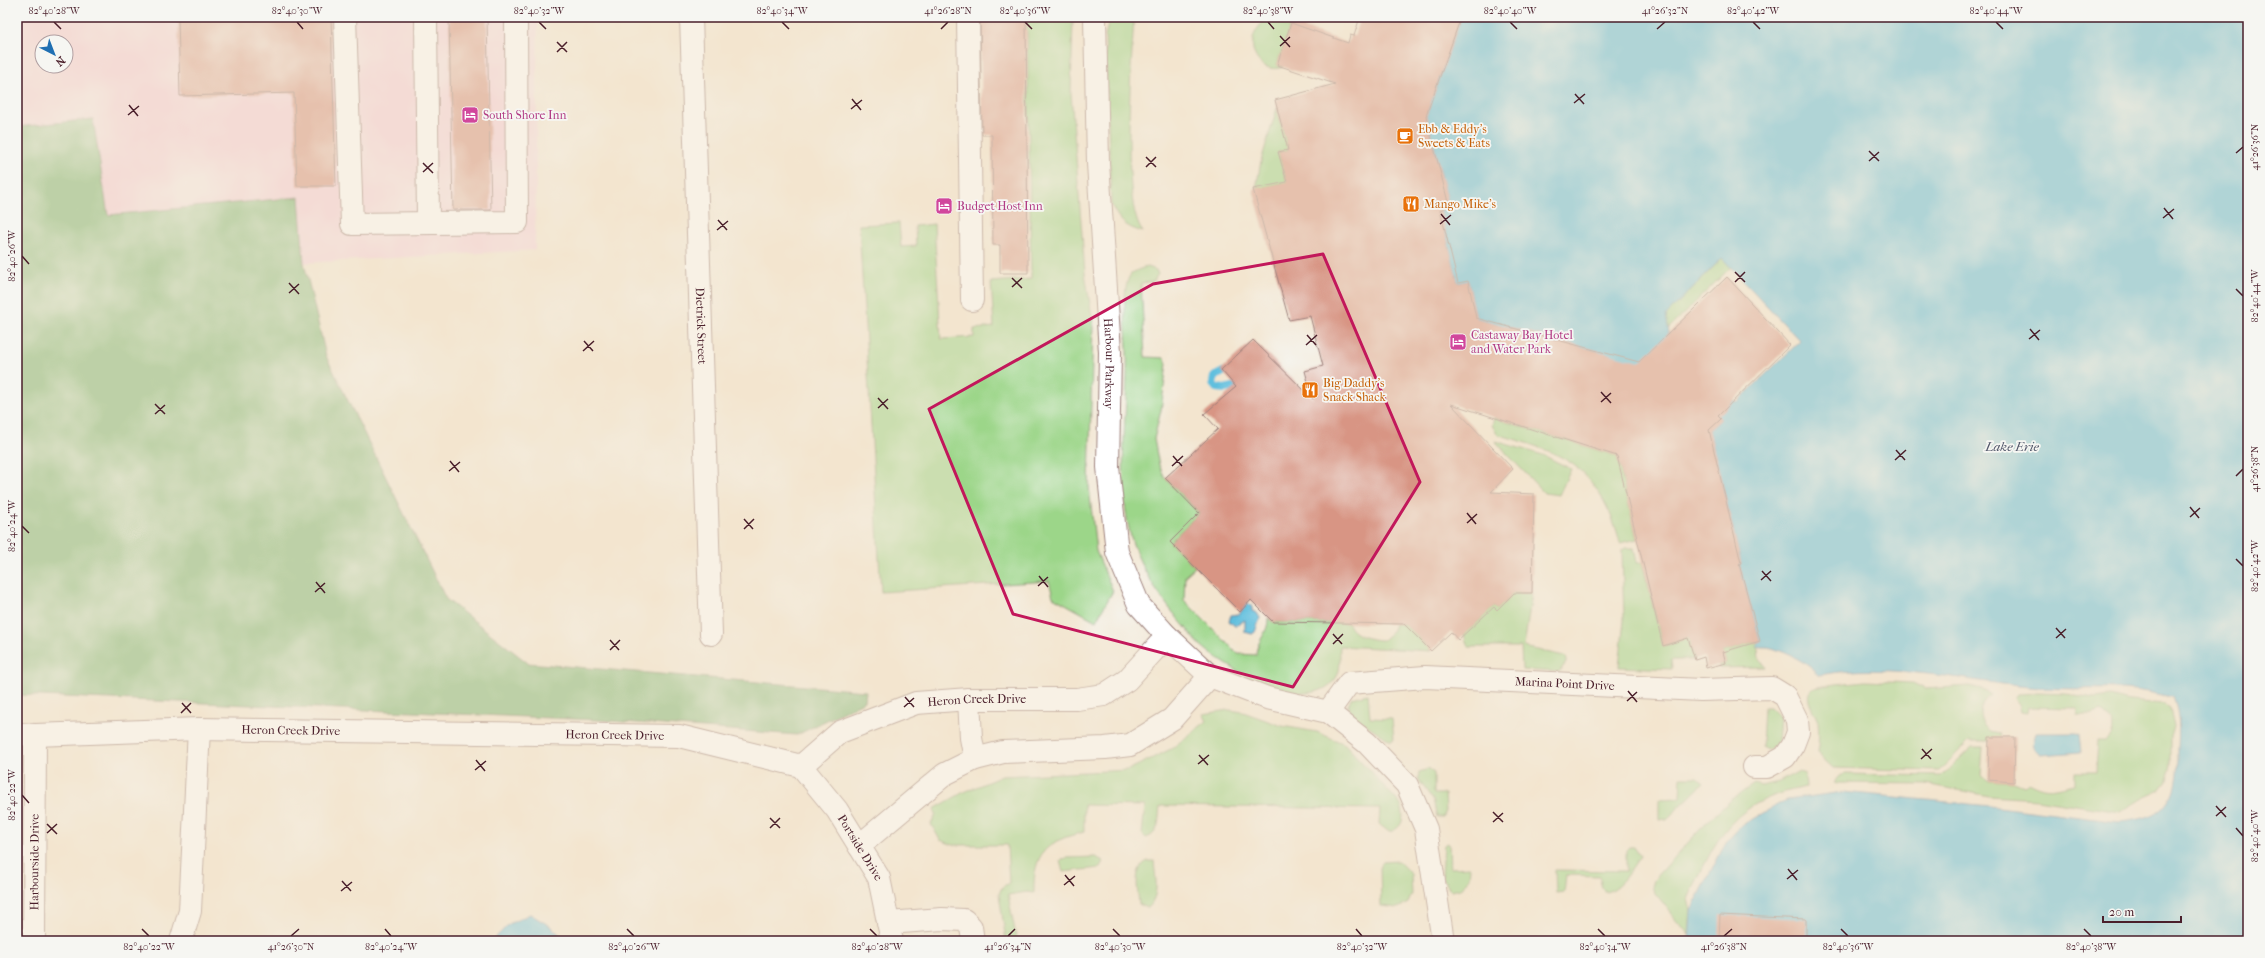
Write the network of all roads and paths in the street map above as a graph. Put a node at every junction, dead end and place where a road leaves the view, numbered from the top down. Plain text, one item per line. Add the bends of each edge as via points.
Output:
1 (344, 17) edge
2 (426, 17) edge
3 (516, 17) edge
4 (691, 17) edge
5 (968, 17) edge
6 (1095, 17) edge
7 (428, 223) junction
8 (972, 300) dead end
9 (711, 634) dead end
10 (1167, 636) junction
11 (1210, 676) junction
12 (969, 699) junction
13 (1328, 712) junction
14 (199, 729) junction
15 (26, 735) edge
16 (975, 759) junction
17 (801, 766) junction
18 (1754, 767) dead end
19 (858, 846) junction
20 (890, 932) edge
21 (34, 941) edge
22 (181, 941) edge
23 (973, 941) edge
24 (1443, 941) edge

1 - 7 street via 352,224
2 - 7 street
3 - 7 street via 517,222
4 - 9 street, Dietrick Street
5 - 8 street
6 - 10 street, Harbour Parkway via 1098,163 1110,352 1108,467 1116,552 1139,605
10 - 11 street, Harbour Parkway
10 - 12 street, Heron Creek Drive via 1127,680 1104,695 1077,700
11 - 13 street via 1267,698
11 - 16 street via 1172,719 1130,745 1003,752
12 - 16 street
12 - 17 street, Heron Creek Drive via 916,703 840,732
13 - 18 street, Marina Point Drive via 1350,683 1425,676 1701,690 1772,688 1785,696 1797,720 1798,732 1785,757 1767,767
13 - 24 street via 1367,743 1407,785 1426,829
14 - 15 street, Heron Creek Drive
14 - 17 street, Heron Creek Drive via 679,736
14 - 22 street via 190,911
15 - 21 street, Harbourside Drive
16 - 19 street via 945,774
17 - 19 street, Portside Drive via 837,810
19 - 20 street, Portside Drive via 879,878
20 - 23 street via 942,919 964,920 971,927

